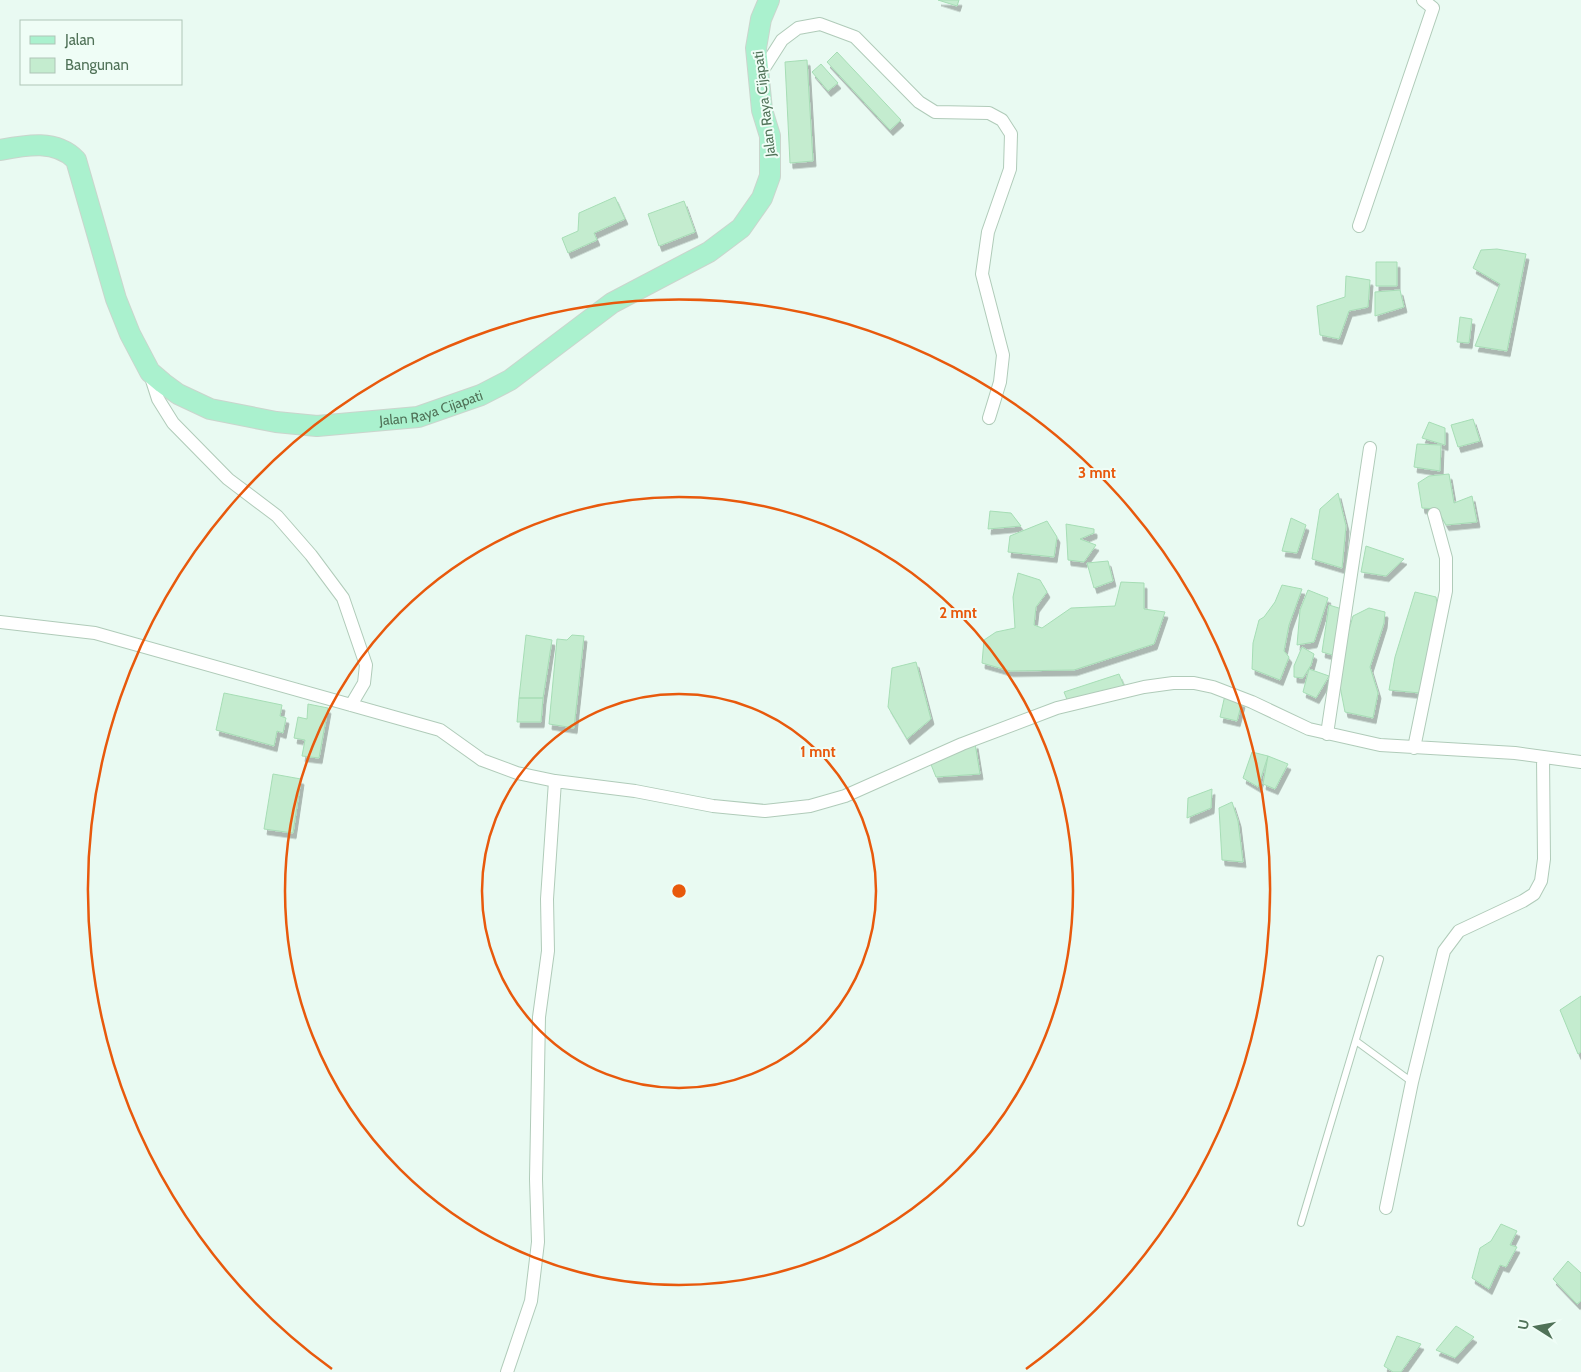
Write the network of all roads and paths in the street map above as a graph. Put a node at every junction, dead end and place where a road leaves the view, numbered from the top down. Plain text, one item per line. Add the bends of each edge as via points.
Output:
1 (769, 0) edge
2 (1423, 0) edge
3 (759, 76) junction
4 (0, 150) edge
5 (1359, 226) dead end
6 (150, 372) junction
7 (989, 418) dead end
8 (1370, 448) dead end
9 (1434, 514) dead end
10 (0, 622) edge
11 (351, 705) junction
12 (1327, 734) junction
13 (1414, 748) junction
14 (1543, 757) junction
15 (1581, 762) edge
16 (554, 781) junction
17 (1380, 960) dead end
18 (1356, 1041) junction
19 (1412, 1082) junction
20 (1386, 1208) dead end
21 (1301, 1223) dead end
22 (507, 1372) edge

1 - 3 main road, Jalan Raya Cijapati via 761,19 756,48
2 - 5 street via 1433,8
3 - 6 main road, Jalan Raya Cijapati via 762,110 770,136 770,171 762,198 742,228 709,252 612,303 510,380 482,395 418,417 317,426 210,409 178,394
3 - 7 street via 782,40 798,28 820,24 855,37 919,102 936,112 989,113 1002,120 1011,134 1010,169 988,232 982,274 1003,355 1000,382
4 - 6 main road, Jalan Raya Cijapati via 56,146 76,160 116,299 139,356
6 - 11 street via 158,399 174,423 228,479 277,516 343,598 366,665 364,683
8 - 12 street
9 - 13 street via 1446,558 1446,591
10 - 11 street via 95,633
11 - 16 street via 440,730 482,760 517,773
12 - 13 street
12 - 16 street via 1233,694 1194,684 1174,683 1057,708 962,744 845,796 810,806 741,810 635,790
13 - 14 street
14 - 15 street
14 - 19 street via 1544,859 1538,888 1523,901 1466,927 1451,940 1439,967
16 - 22 street via 547,899 548,951 539,1018 538,1242 532,1301
17 - 18 lane
18 - 19 lane
18 - 21 lane
19 - 20 street

